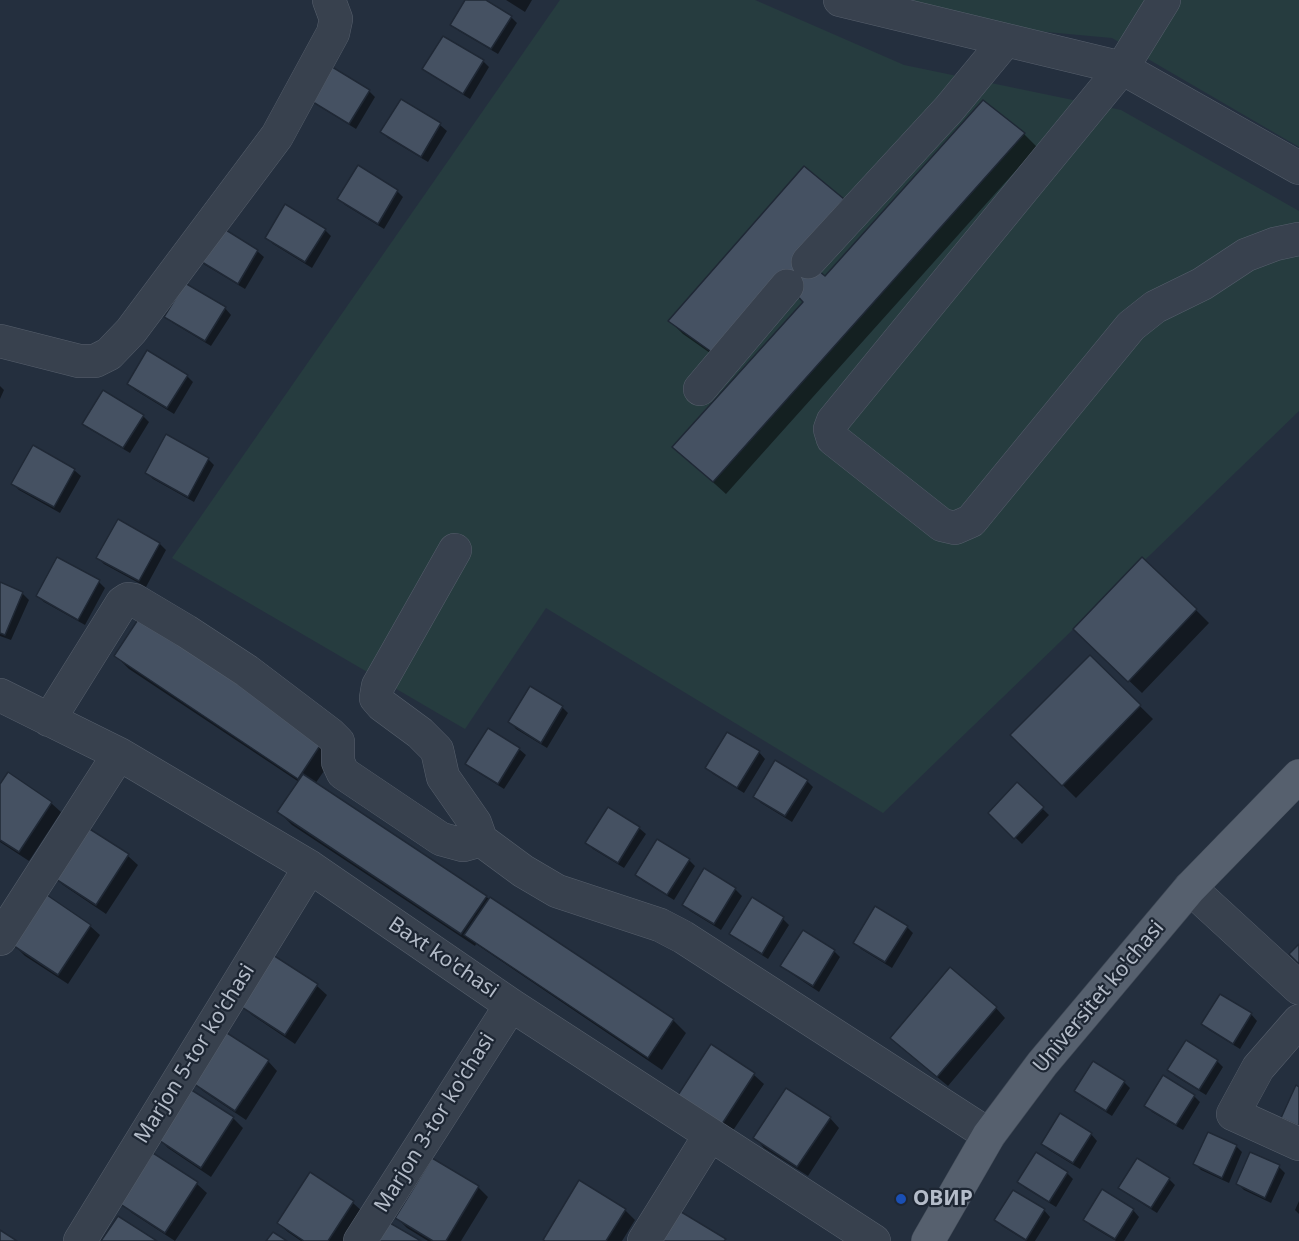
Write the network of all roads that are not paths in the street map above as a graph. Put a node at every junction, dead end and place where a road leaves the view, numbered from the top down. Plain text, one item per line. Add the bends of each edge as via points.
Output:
1 (329, 0) edge
2 (840, 0) edge
3 (1164, 0) edge
4 (1006, 40) junction
5 (1122, 68) junction
6 (1299, 168) edge
7 (1299, 239) edge
8 (0, 341) edge
9 (700, 390) dead end
10 (455, 550) dead end
11 (0, 695) edge
12 (49, 720) junction
13 (119, 754) junction
14 (1299, 776) edge
15 (481, 840) junction
16 (310, 867) junction
17 (1190, 888) junction
18 (0, 939) edge
19 (1299, 988) edge
20 (511, 1005) junction
21 (1299, 1021) edge
22 (988, 1135) junction
23 (710, 1136) junction
24 (1299, 1144) edge
25 (80, 1241) edge
26 (360, 1241) edge
27 (644, 1241) edge
28 (874, 1241) edge
29 (928, 1241) edge

1 - 8 street via 336,19 333,33 277,136 131,331 109,354 95,361 79,361
2 - 4 street
3 - 5 street
4 - 5 street
4 - 9 street
5 - 6 street
5 - 7 street via 833,421 833,439 942,525 955,528 971,521 1131,326 1155,307 1202,284 1246,255
10 - 15 street via 378,686 376,698 437,750 443,777 475,823
11 - 12 street, Baxt ko'chasi
12 - 13 street, Baxt ko'chasi
12 - 15 street via 122,603 134,600 247,670 330,734 338,742 338,762 343,773 441,839 463,845
13 - 16 street, Baxt ko'chasi
13 - 18 street
14 - 17 main road, Universitet ko'chasi
15 - 22 street via 557,891 660,925 683,937
16 - 20 street, Baxt ko'chasi
16 - 25 street, Marjon 5-tor ko'chasi
17 - 19 street
17 - 22 main road, Universitet ko'chasi via 1042,1064
20 - 23 street, Baxt ko'chasi
20 - 26 street, Marjon 3-tor ko'chasi
21 - 24 street via 1258,1068 1233,1114
22 - 29 main road, Universitet ko'chasi
23 - 27 street
23 - 28 street, Baxt ko'chasi

